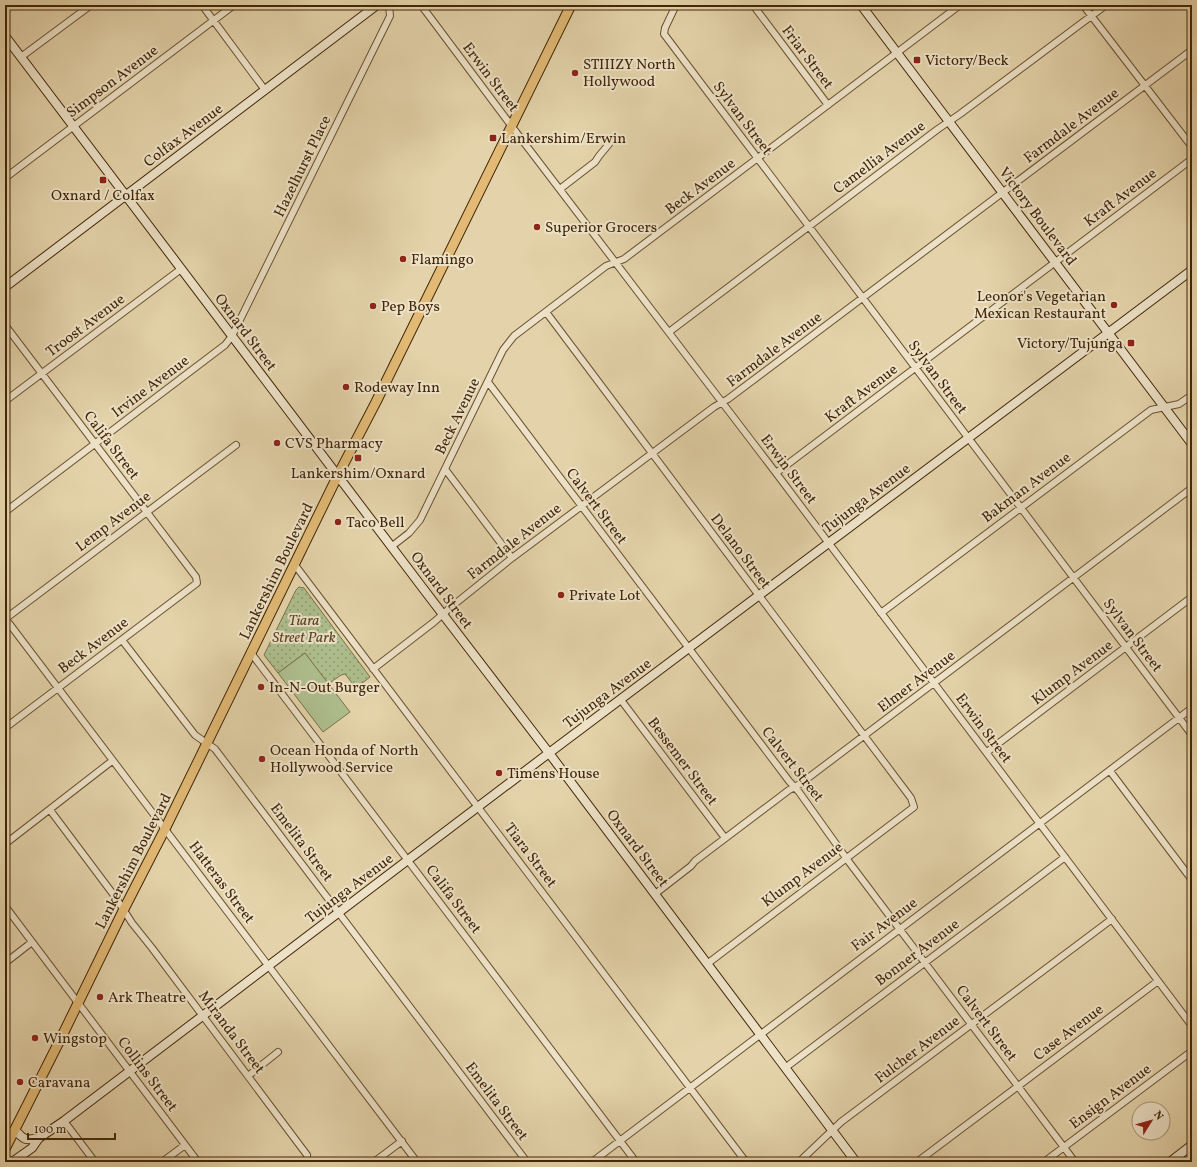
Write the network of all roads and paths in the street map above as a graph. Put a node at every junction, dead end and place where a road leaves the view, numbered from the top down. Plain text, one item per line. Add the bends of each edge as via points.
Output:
1 (91, 5) edge
2 (202, 5) edge
3 (234, 5) edge
4 (378, 5) edge
5 (389, 5) edge
6 (421, 5) edge
7 (572, 5) edge
8 (676, 5) edge
9 (753, 5) edge
10 (861, 5) edge
11 (960, 5) edge
12 (1083, 5) edge
13 (1106, 5) edge
14 (1091, 16) junction
15 (214, 21) junction
16 (5, 36) edge
17 (1192, 50) edge
18 (897, 53) junction
19 (21, 58) junction
20 (1145, 86) junction
21 (266, 90) junction
22 (828, 105) junction
23 (949, 122) junction
24 (73, 126) junction
25 (512, 126) junction
26 (609, 144) dead end
27 (1192, 147) edge
28 (757, 159) junction
29 (1192, 159) edge
30 (5, 178) edge
31 (560, 189) junction
32 (1003, 192) junction
33 (126, 196) junction
34 (808, 227) junction
35 (616, 262) junction
36 (1055, 262) junction
37 (181, 269) junction
38 (1192, 270) edge
39 (5, 287) edge
40 (862, 298) junction
41 (546, 312) junction
42 (5, 325) edge
43 (669, 332) junction
44 (1108, 333) junction
45 (232, 336) junction
46 (915, 368) junction
47 (42, 373) junction
48 (488, 382) junction
49 (1192, 395) edge
50 (5, 401) edge
51 (722, 403) junction
52 (1164, 408) junction
53 (968, 438) junction
54 (95, 444) junction
55 (1192, 444) edge
56 (236, 445) dead end
57 (652, 454) junction
58 (445, 469) junction
59 (776, 473) junction
60 (338, 475) junction
61 (1192, 488) edge
62 (582, 506) junction
63 (1021, 508) junction
64 (5, 512) edge
65 (146, 512) junction
66 (829, 543) junction
67 (391, 547) junction
68 (512, 558) junction
69 (295, 565) junction
70 (1073, 578) junction
71 (197, 583) joint
72 (759, 596) junction
73 (1192, 597) edge
74 (881, 612) junction
75 (442, 614) junction
76 (5, 619) edge
77 (122, 640) junction
78 (1126, 648) junction
79 (689, 649) junction
80 (251, 653) junction
81 (373, 669) junction
82 (934, 683) junction
83 (57, 688) junction
84 (621, 700) junction
85 (1192, 708) edge
86 (1180, 718) junction
87 (5, 728) edge
88 (1192, 735) edge
89 (864, 736) junction
90 (206, 743) junction
91 (987, 752) junction
92 (549, 753) junction
93 (112, 761) junction
94 (1110, 771) junction
95 (794, 787) junction
96 (914, 806) joint
97 (478, 807) junction
98 (50, 810) junction
99 (1040, 824) junction
100 (165, 830) junction
101 (724, 838) junction
102 (5, 844) edge
103 (846, 857) junction
104 (1065, 858) junction
105 (409, 860) junction
106 (1192, 880) edge
107 (654, 894) junction
108 (5, 906) edge
109 (124, 909) junction
110 (339, 913) junction
111 (1112, 919) junction
112 (899, 929) junction
113 (32, 942) junction
114 (5, 963) edge
115 (925, 963) junction
116 (707, 964) junction
117 (269, 965) junction
118 (1158, 981) junction
119 (78, 1003) junction
120 (203, 1015) junction
121 (972, 1024) junction
122 (1192, 1026) edge
123 (760, 1034) junction
124 (1192, 1051) edge
125 (278, 1052) dead end
126 (785, 1068) junction
127 (129, 1071) junction
128 (248, 1076) junction
129 (1018, 1086) junction
130 (690, 1088) junction
131 (64, 1120) junction
132 (15, 1130) junction
133 (832, 1130) junction
134 (39, 1138) junction
135 (402, 1141) junction
136 (620, 1141) junction
137 (185, 1144) junction
138 (1192, 1145) edge
139 (1064, 1147) junction
140 (5, 1149) edge
141 (307, 1155) dead end
142 (12, 1162) edge
143 (95, 1162) edge
144 (162, 1162) edge
145 (198, 1162) edge
146 (374, 1162) edge
147 (418, 1162) edge
148 (527, 1162) edge
149 (592, 1162) edge
150 (636, 1162) edge
151 (746, 1162) edge
152 (799, 1162) edge
153 (856, 1162) edge
154 (917, 1162) edge
155 (1044, 1162) edge
156 (1076, 1162) edge
157 (1170, 1162) edge

1 - 19 street
2 - 15 street
3 - 15 street, Simpson Avenue
4 - 21 main road, Colfax Avenue
5 - 45 street, Hazelhurst Place via 390,16
6 - 25 street, Erwin Street
7 - 25 main road, Lankershim Boulevard
8 - 28 street, Sylvan Street via 664,34
9 - 22 street, Friar Street
10 - 18 main road, Victory Boulevard
11 - 18 street, Beck Avenue
12 - 14 street
13 - 14 street, Camellia Avenue
14 - 20 street
14 - 23 street, Camellia Avenue
15 - 21 street
15 - 24 street, Simpson Avenue
16 - 19 main road, Oxnard Street
17 - 20 street, Farmdale Avenue
18 - 22 street, Beck Avenue
18 - 23 main road, Victory Boulevard
19 - 24 main road, Oxnard Street
20 - 27 street
20 - 32 street, Farmdale Avenue
21 - 33 main road, Colfax Avenue
22 - 28 street, Beck Avenue
23 - 32 main road, Victory Boulevard
23 - 34 street, Camellia Avenue
24 - 30 street, Simpson Avenue
24 - 33 main road, Oxnard Street
25 - 31 street, Erwin Street
25 - 60 main road, Lankershim Boulevard
26 - 31 street via 595,162
28 - 34 street, Sylvan Street
28 - 35 street, Beck Avenue via 624,259
29 - 36 street, Kraft Avenue
31 - 35 street, Erwin Street
32 - 36 main road, Victory Boulevard
32 - 40 street, Farmdale Avenue
33 - 37 main road, Oxnard Street
33 - 39 main road, Colfax Avenue
34 - 40 street, Sylvan Street
34 - 43 street, Camellia Avenue
35 - 41 street, Beck Avenue via 606,266
35 - 43 street, Erwin Street
36 - 44 main road, Victory Boulevard
36 - 46 street, Kraft Avenue
37 - 45 main road, Oxnard Street
37 - 47 street, Troost Avenue
38 - 44 main road, Tujunga Avenue
40 - 46 street, Sylvan Street
40 - 51 street, Farmdale Avenue
41 - 48 street, Beck Avenue via 514,336 503,350
41 - 57 street, Delano Street
42 - 47 street, Califa Street
43 - 51 street, Erwin Street
44 - 52 main road, Victory Boulevard
44 - 53 main road, Tujunga Avenue
45 - 54 street, Irvine Avenue via 225,345
45 - 60 main road, Oxnard Street
46 - 53 street, Sylvan Street
46 - 59 street, Kraft Avenue
47 - 50 street, Troost Avenue
47 - 54 street, Califa Street
48 - 58 street, Beck Avenue
48 - 62 street, Calvert Street
49 - 52 street, Bakman Avenue via 1179,404
51 - 57 street, Farmdale Avenue
51 - 59 street, Erwin Street
52 - 55 main road, Victory Boulevard
52 - 63 street, Bakman Avenue via 1151,410
53 - 63 street, Sylvan Street
53 - 66 main road, Tujunga Avenue
54 - 64 street, Irvine Avenue
54 - 65 street, Califa Street
56 - 65 street, Lemp Avenue
57 - 62 street, Farmdale Avenue
57 - 72 street, Delano Street
58 - 67 street, Beck Avenue via 420,520 409,533
58 - 68 street
59 - 66 street, Erwin Street
60 - 67 main road, Oxnard Street
60 - 69 main road, Lankershim Boulevard
61 - 70 street, Elmer Avenue
62 - 68 street, Farmdale Avenue
62 - 79 street, Calvert Street
63 - 70 street, Sylvan Street
63 - 74 street, Bakman Avenue
65 - 71 street, Califa Street via 196,578
65 - 76 street, Lemp Avenue
66 - 72 main road, Tujunga Avenue
66 - 74 street, Erwin Street
67 - 75 main road, Oxnard Street
68 - 75 street, Farmdale Avenue
69 - 80 main road, Lankershim Boulevard
69 - 81 street, Tiara Street
70 - 78 street, Sylvan Street
70 - 82 street, Elmer Avenue
71 - 77 street, Beck Avenue
72 - 79 main road, Tujunga Avenue
72 - 89 street, Delano Street
73 - 78 street, Klump Avenue
74 - 82 street, Erwin Street
75 - 81 street, Farmdale Avenue
75 - 92 main road, Oxnard Street
76 - 83 street, Hatteras Street
77 - 83 street, Beck Avenue
77 - 90 street, Emelita Street via 194,734
78 - 86 street, Sylvan Street
78 - 91 street, Klump Avenue
79 - 84 main road, Tujunga Avenue
79 - 95 street, Calvert Street
80 - 90 main road, Lankershim Boulevard
80 - 105 street, Califa Street
81 - 97 street, Tiara Street
82 - 89 street, Elmer Avenue
82 - 91 street, Erwin Street
83 - 87 street, Beck Avenue
83 - 93 street, Hatteras Street
84 - 92 main road, Tujunga Avenue
84 - 101 street, Bessemer Street
85 - 86 street, Fair Avenue
86 - 88 street, Sylvan Street
86 - 94 street, Fair Avenue
89 - 95 street, Elmer Avenue
89 - 96 street, Delano Street via 911,798
90 - 100 main road, Lankershim Boulevard
90 - 110 street, Emelita Street via 215,749
91 - 99 street, Erwin Street
92 - 97 main road, Tujunga Avenue
92 - 107 main road, Oxnard Street
93 - 98 street
93 - 100 street, Hatteras Street
94 - 99 street, Fair Avenue
94 - 106 street
95 - 101 street, Elmer Avenue
95 - 103 street, Calvert Street
96 - 103 street, Klump Avenue
97 - 105 main road, Tujunga Avenue
97 - 130 street, Tiara Street
98 - 102 street
98 - 109 street, Miranda Street
99 - 104 street, Erwin Street
99 - 112 street, Fair Avenue
100 - 109 main road, Lankershim Boulevard
100 - 117 street, Hatteras Street
101 - 107 street, Elmer Avenue
103 - 112 street, Calvert Street
103 - 116 street, Klump Avenue
104 - 111 street, Erwin Street
104 - 115 street, Bonner Avenue
105 - 110 main road, Tujunga Avenue
105 - 136 street, Califa Street
107 - 116 main road, Oxnard Street
108 - 113 street, Collins Street
109 - 119 main road, Lankershim Boulevard
109 - 120 street, Miranda Street
110 - 117 main road, Tujunga Avenue
110 - 148 street, Emelita Street
111 - 118 street, Erwin Street
111 - 121 street, Fulcher Avenue
112 - 115 street, Calvert Street
112 - 123 street, Fair Avenue
113 - 114 street
113 - 119 street, Collins Street
115 - 121 street, Calvert Street
115 - 126 street, Bonner Avenue
116 - 123 main road, Oxnard Street
117 - 120 main road, Tujunga Avenue
117 - 135 street, Hatteras Street
118 - 122 street, Erwin Street
118 - 129 street, Case Avenue
119 - 127 street, Collins Street
119 - 132 main road, Lankershim Boulevard
120 - 127 main road, Tujunga Avenue
120 - 128 street, Miranda Street
121 - 129 street, Calvert Street
121 - 133 street, Fulcher Avenue
123 - 126 main road, Oxnard Street
123 - 130 street, Fair Avenue
124 - 139 street, Ensign Avenue
125 - 128 street
126 - 133 main road, Oxnard Street
127 - 131 main road, Tujunga Avenue
127 - 137 street, Collins Street
128 - 141 street, Miranda Street
129 - 139 street, Calvert Street
129 - 154 street, Case Avenue
130 - 136 street, Fair Avenue
130 - 151 street, Tiara Street
131 - 134 main road, Tujunga Avenue
131 - 143 street
132 - 134 main road via 21,1137 29,1140
132 - 140 main road, Lankershim Boulevard
133 - 152 street, Fulcher Avenue
133 - 153 main road, Oxnard Street
134 - 142 main road, Tujunga Avenue via 32,1148
135 - 146 street
135 - 147 street, Hatteras Street
136 - 149 street, Fair Avenue
136 - 150 street, Califa Street
137 - 144 street
137 - 145 street, Collins Street
138 - 157 main road
139 - 155 street, Ensign Avenue
139 - 156 street, Calvert Street

